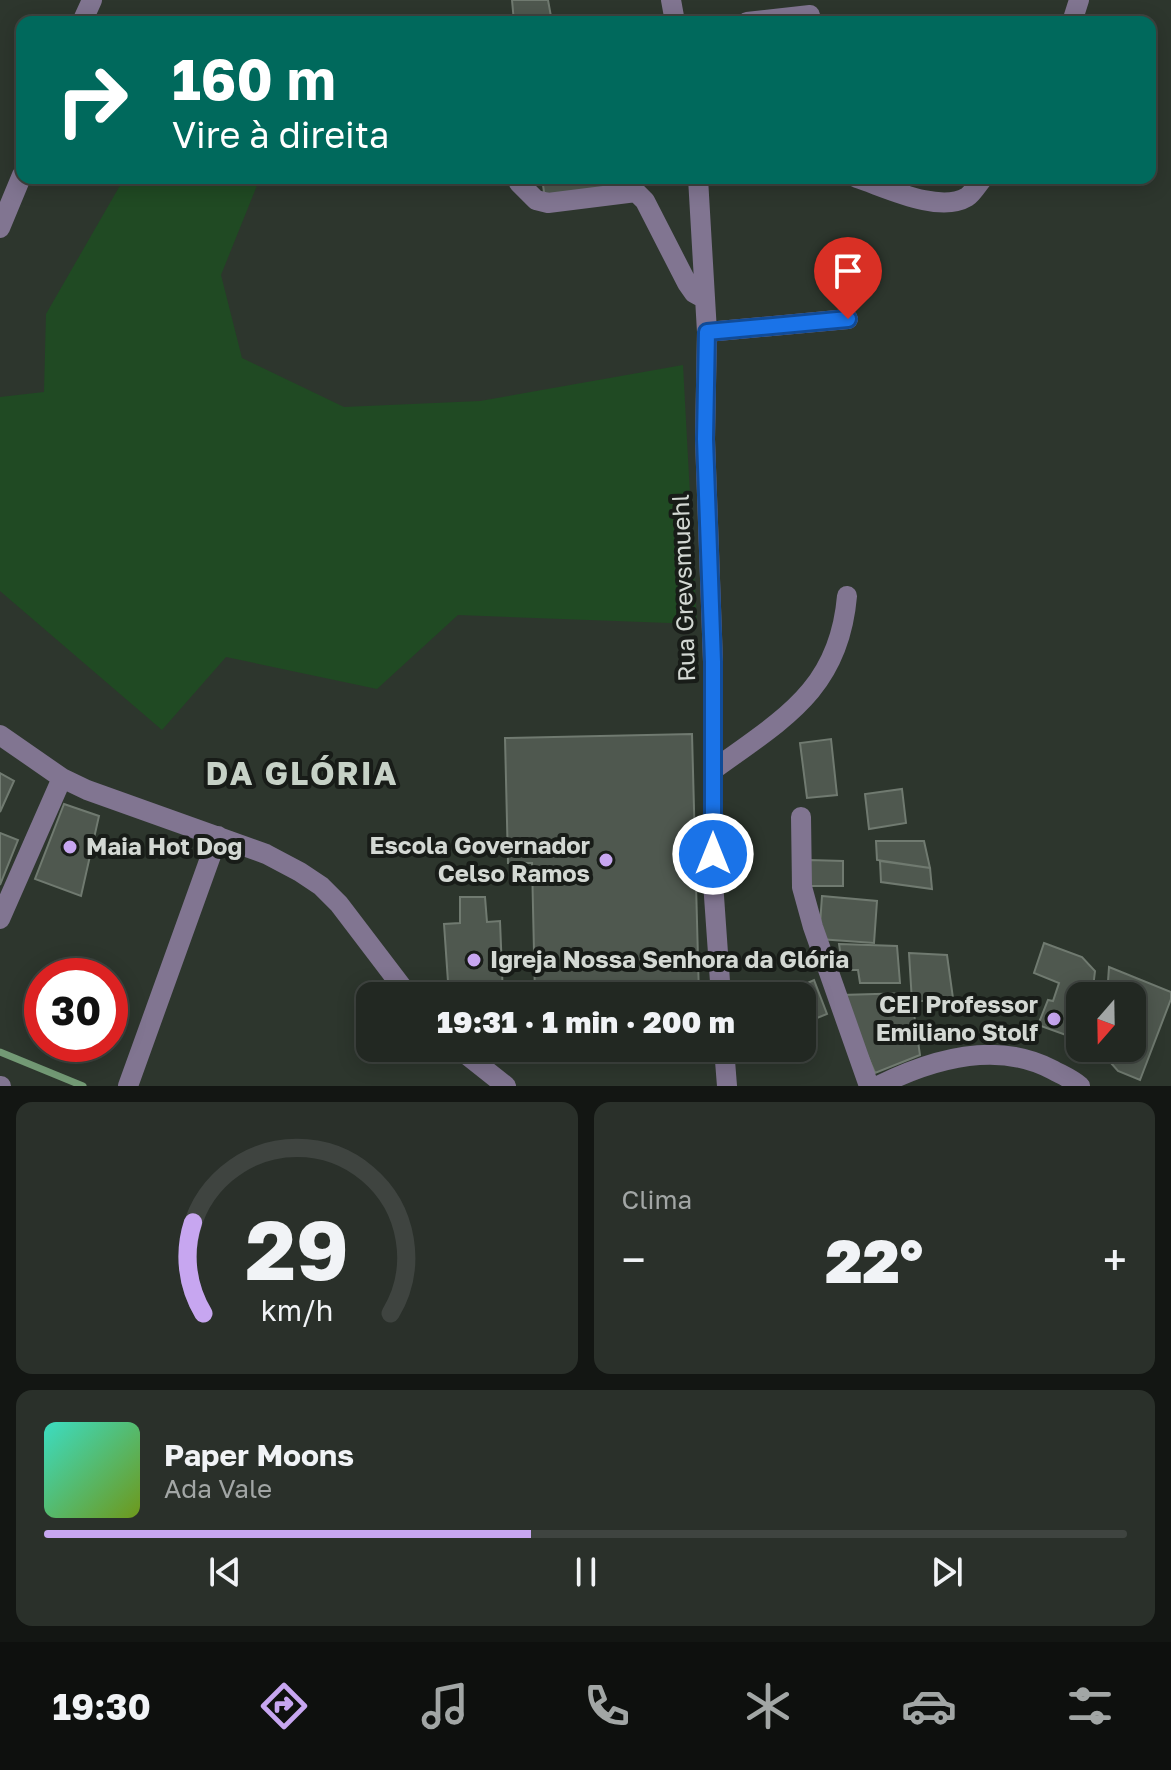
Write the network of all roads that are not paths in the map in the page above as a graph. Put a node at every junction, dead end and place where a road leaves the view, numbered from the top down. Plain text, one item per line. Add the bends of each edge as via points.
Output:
1 (810, 15) dead end
2 (801, 16) edge
3 (18, 184) edge
4 (520, 184) edge
5 (698, 184) edge
6 (875, 184) edge
7 (978, 184) edge
8 (0, 228) edge
9 (705, 299) junction
10 (848, 319) dead end
11 (707, 332) junction
12 (847, 596) dead end
13 (0, 735) edge
14 (713, 770) junction
15 (62, 778) junction
16 (801, 817) dead end
17 (218, 836) junction
18 (0, 919) edge
19 (398, 982) edge
20 (720, 982) edge
21 (476, 1062) edge
22 (725, 1062) edge
23 (913, 1078) edge
24 (128, 1086) edge
25 (506, 1086) edge
26 (727, 1086) edge
27 (869, 1086) edge
28 (878, 1086) edge
29 (1080, 1086) edge

1 - 2 street
3 - 8 street
4 - 9 street via 536,200 548,203 636,192 687,283
5 - 9 street, Rua Grevsmuehl
6 - 7 street via 948,203 968,197
9 - 11 street, Rua Grevsmuehl
10 - 11 street
11 - 14 street, Rua Grevsmuehl
12 - 14 street via 838,646 805,699
13 - 15 street
14 - 20 street, Rua Grevsmuehl
15 - 17 street
15 - 18 street
16 - 27 street via 802,887
17 - 19 street via 266,854 321,886
17 - 24 street
21 - 25 street
22 - 26 street
23 - 28 street
23 - 29 street via 966,1057 991,1054 1037,1062

